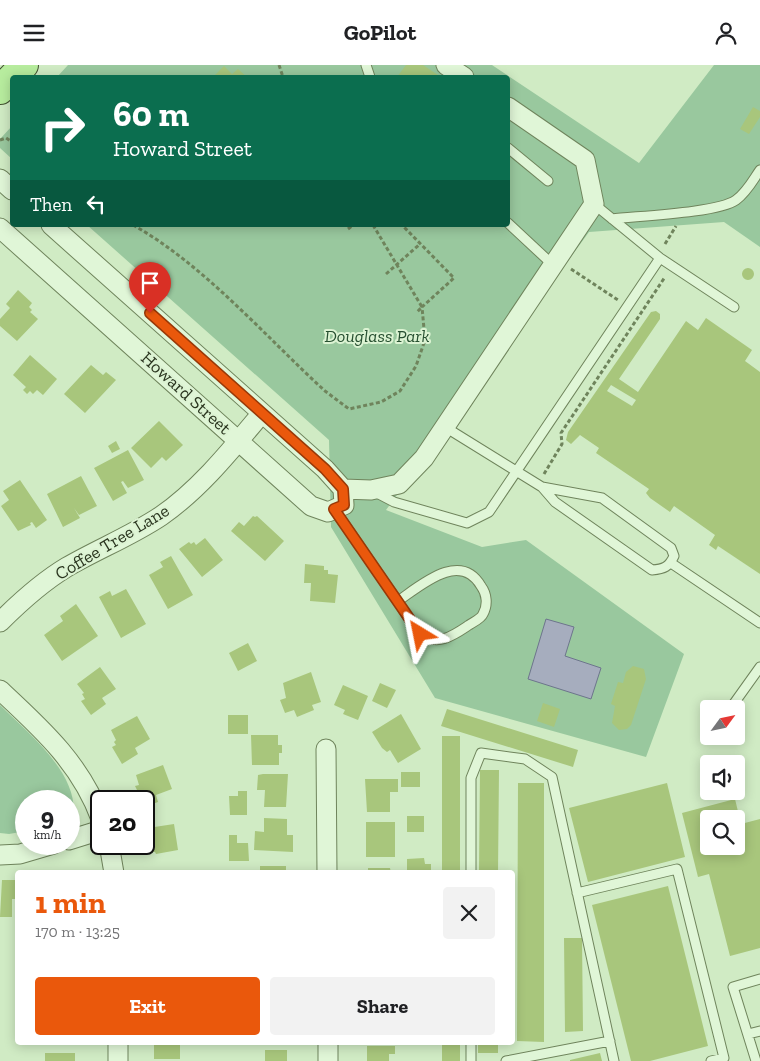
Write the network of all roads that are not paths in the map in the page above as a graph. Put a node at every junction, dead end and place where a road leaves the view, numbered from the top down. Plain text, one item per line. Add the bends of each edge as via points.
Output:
1 (24, 65) edge
2 (446, 65) edge
3 (15, 75) edge
4 (461, 75) edge
5 (10, 80) edge
6 (0, 91) edge
7 (510, 108) edge
8 (510, 150) edge
9 (760, 170) edge
10 (0, 179) edge
11 (548, 181) dead end
12 (10, 188) edge
13 (594, 204) junction
14 (612, 219) junction
15 (510, 225) edge
16 (53, 227) edge
17 (0, 228) edge
18 (660, 258) junction
19 (561, 267) junction
20 (734, 307) dead end
21 (262, 413) junction
22 (445, 427) junction
23 (239, 441) junction
24 (517, 470) junction
25 (542, 482) junction
26 (343, 489) junction
27 (372, 490) junction
28 (334, 509) junction
29 (671, 563) junction
30 (398, 601) junction
31 (0, 622) edge
32 (760, 623) edge
33 (760, 667) edge
34 (0, 690) edge
35 (736, 700) edge
36 (326, 749) dead end
37 (90, 794) edge
38 (15, 854) edge
39 (0, 855) edge
40 (111, 855) edge
41 (113, 870) edge
42 (327, 870) edge
43 (471, 870) edge
44 (577, 893) junction
45 (760, 979) edge
46 (760, 1031) edge
47 (748, 1034) junction
48 (610, 1041) junction
49 (118, 1045) edge
50 (328, 1045) edge
51 (471, 1045) edge
52 (118, 1061) edge
53 (328, 1061) edge
54 (471, 1061) edge
55 (506, 1061) edge
56 (614, 1061) edge
57 (711, 1061) edge
58 (756, 1061) edge

1 - 3 main road
2 - 4 street
5 - 6 main road
7 - 13 street via 585,160
8 - 11 lane
9 - 14 lane via 736,201 714,208
10 - 12 street
13 - 14 lane
13 - 19 street
14 - 18 lane
15 - 19 lane
16 - 21 street, Howard Street
17 - 23 street, Howard Street
18 - 20 lane
18 - 24 lane
19 - 22 street
21 - 23 street, Coffee Tree Lane
21 - 26 street, Howard Street
22 - 24 lane
22 - 27 street via 424,458 399,484
23 - 28 street, Howard Street via 310,505 328,512
23 - 31 street, Coffee Tree Lane via 184,497 160,516 46,581
24 - 25 lane
24 - 27 lane via 489,512 466,523 394,502
25 - 29 lane via 555,502 652,570 663,569
25 - 29 lane via 602,498 671,548 674,556
26 - 27 street
26 - 28 street via 344,505
28 - 30 lane
29 - 32 lane
30 - 30 lane via 420,634 434,639 449,638 482,616 487,605 485,591 477,577 449,570
33 - 35 lane
34 - 37 street via 49,735 83,778
36 - 42 street
38 - 39 street
40 - 41 street
43 - 44 lane via 471,778 481,753 525,759 552,777
44 - 48 lane
44 - 57 lane via 677,869 724,1058
45 - 47 lane via 733,987
46 - 47 lane
47 - 58 lane
48 - 55 lane
48 - 56 lane
49 - 52 street
50 - 53 street
51 - 54 lane

